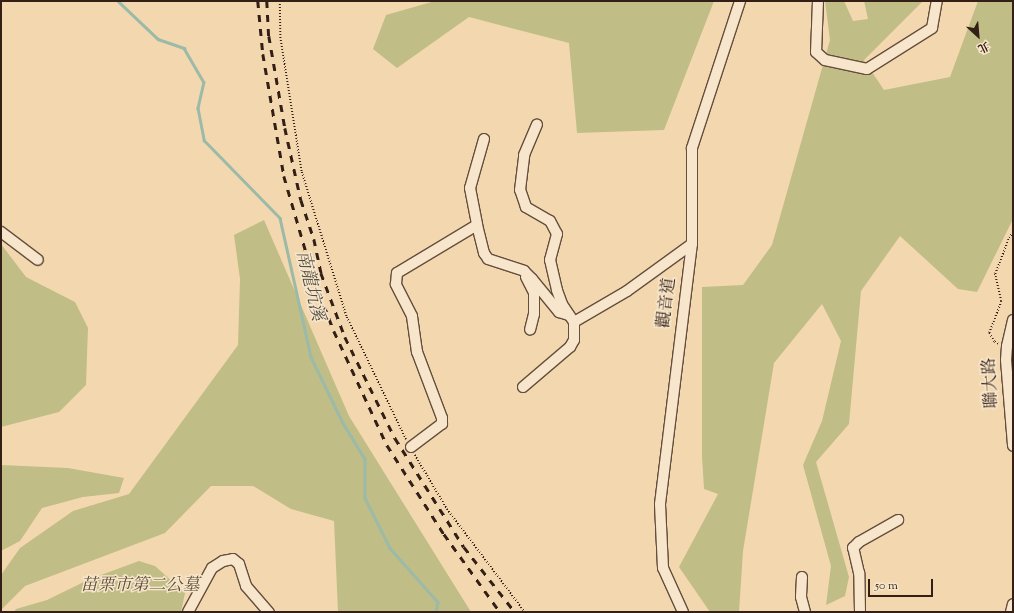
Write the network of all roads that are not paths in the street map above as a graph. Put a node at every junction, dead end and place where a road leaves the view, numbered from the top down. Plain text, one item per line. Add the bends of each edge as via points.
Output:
1 (740, 1) edge
2 (818, 1) edge
3 (937, 1) edge
4 (537, 125) dead end
5 (484, 139) dead end
6 (477, 225) junction
7 (1, 232) edge
8 (692, 244) junction
9 (38, 260) dead end
10 (524, 271) junction
11 (572, 319) junction
12 (1013, 320) edge
13 (530, 330) dead end
14 (1010, 347) edge
15 (523, 387) dead end
16 (1013, 446) edge
17 (410, 448) road end
18 (898, 520) dead end
19 (802, 577) dead end
20 (1013, 604) edge
21 (188, 612) edge
22 (269, 612) edge
23 (683, 612) edge
24 (805, 612) edge
25 (860, 612) edge
26 (1011, 612) edge

1 - 8 street, 觀音道 via 692,148
2 - 3 street via 816,52 825,60 867,69 932,28
4 - 11 street via 524,155 520,190 526,207 550,221 557,234 550,260 562,304
5 - 6 street via 470,188
6 - 10 street via 488,259
6 - 17 street via 398,273 396,284 412,316 417,352 442,418 442,424
7 - 9 street
8 - 11 street via 627,291
8 - 23 street, 觀音道 via 660,504 663,568
10 - 11 street via 559,312
10 - 13 street via 534,293 534,314
11 - 15 street via 574,340 570,347
12 - 14 street, 聯大路
14 - 16 street, 聯大路 via 1006,360
18 - 25 street via 853,548 859,573
19 - 24 street via 801,597
20 - 26 street
21 - 22 street via 212,568 223,561 233,559 240,564 246,586

